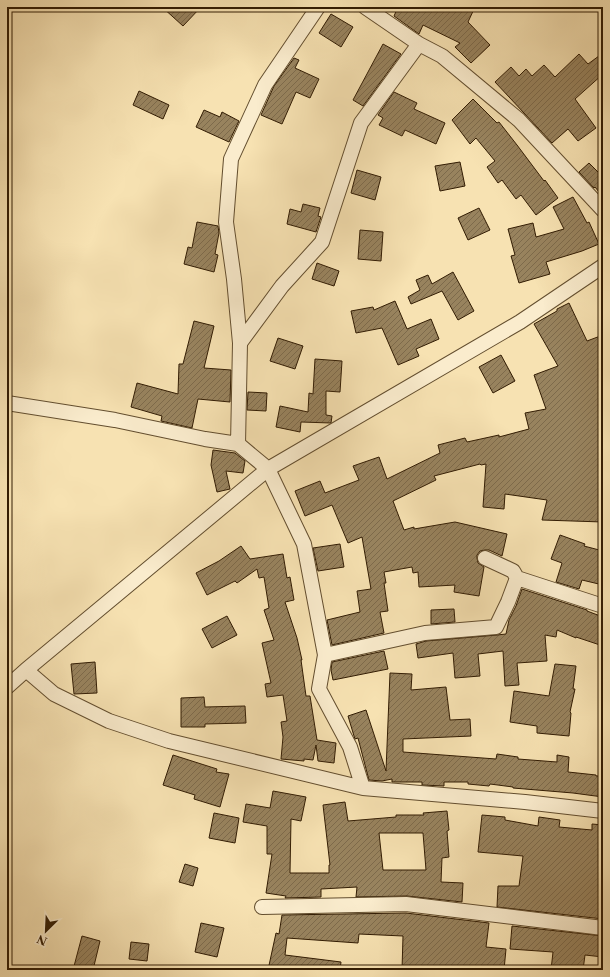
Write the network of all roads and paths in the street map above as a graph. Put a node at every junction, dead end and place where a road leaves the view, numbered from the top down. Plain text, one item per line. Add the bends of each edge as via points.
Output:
1 (318, 7) edge
2 (365, 7) edge
3 (419, 44) junction
4 (603, 210) edge
5 (603, 266) edge
6 (240, 343) junction
7 (7, 403) edge
8 (238, 444) junction
9 (268, 470) junction
10 (485, 558) dead end
11 (517, 578) junction
12 (603, 606) edge
13 (325, 655) junction
14 (26, 670) junction
15 (7, 687) edge
16 (363, 788) junction
17 (603, 811) edge
18 (262, 907) dead end
19 (603, 928) edge

1 - 6 street via 265,86 231,159 226,222
2 - 3 street
3 - 4 street via 442,56 519,120
3 - 6 street via 361,123 322,242 282,286
5 - 9 street via 520,322
6 - 8 street
7 - 8 street via 116,420
8 - 9 street
9 - 13 street via 304,544
9 - 14 street
10 - 11 street via 513,571
11 - 12 street
11 - 13 street via 496,627 424,633
13 - 16 street via 319,689 350,747
14 - 15 street
14 - 16 street via 54,694 109,721 169,741
16 - 17 street
18 - 19 street via 406,904

